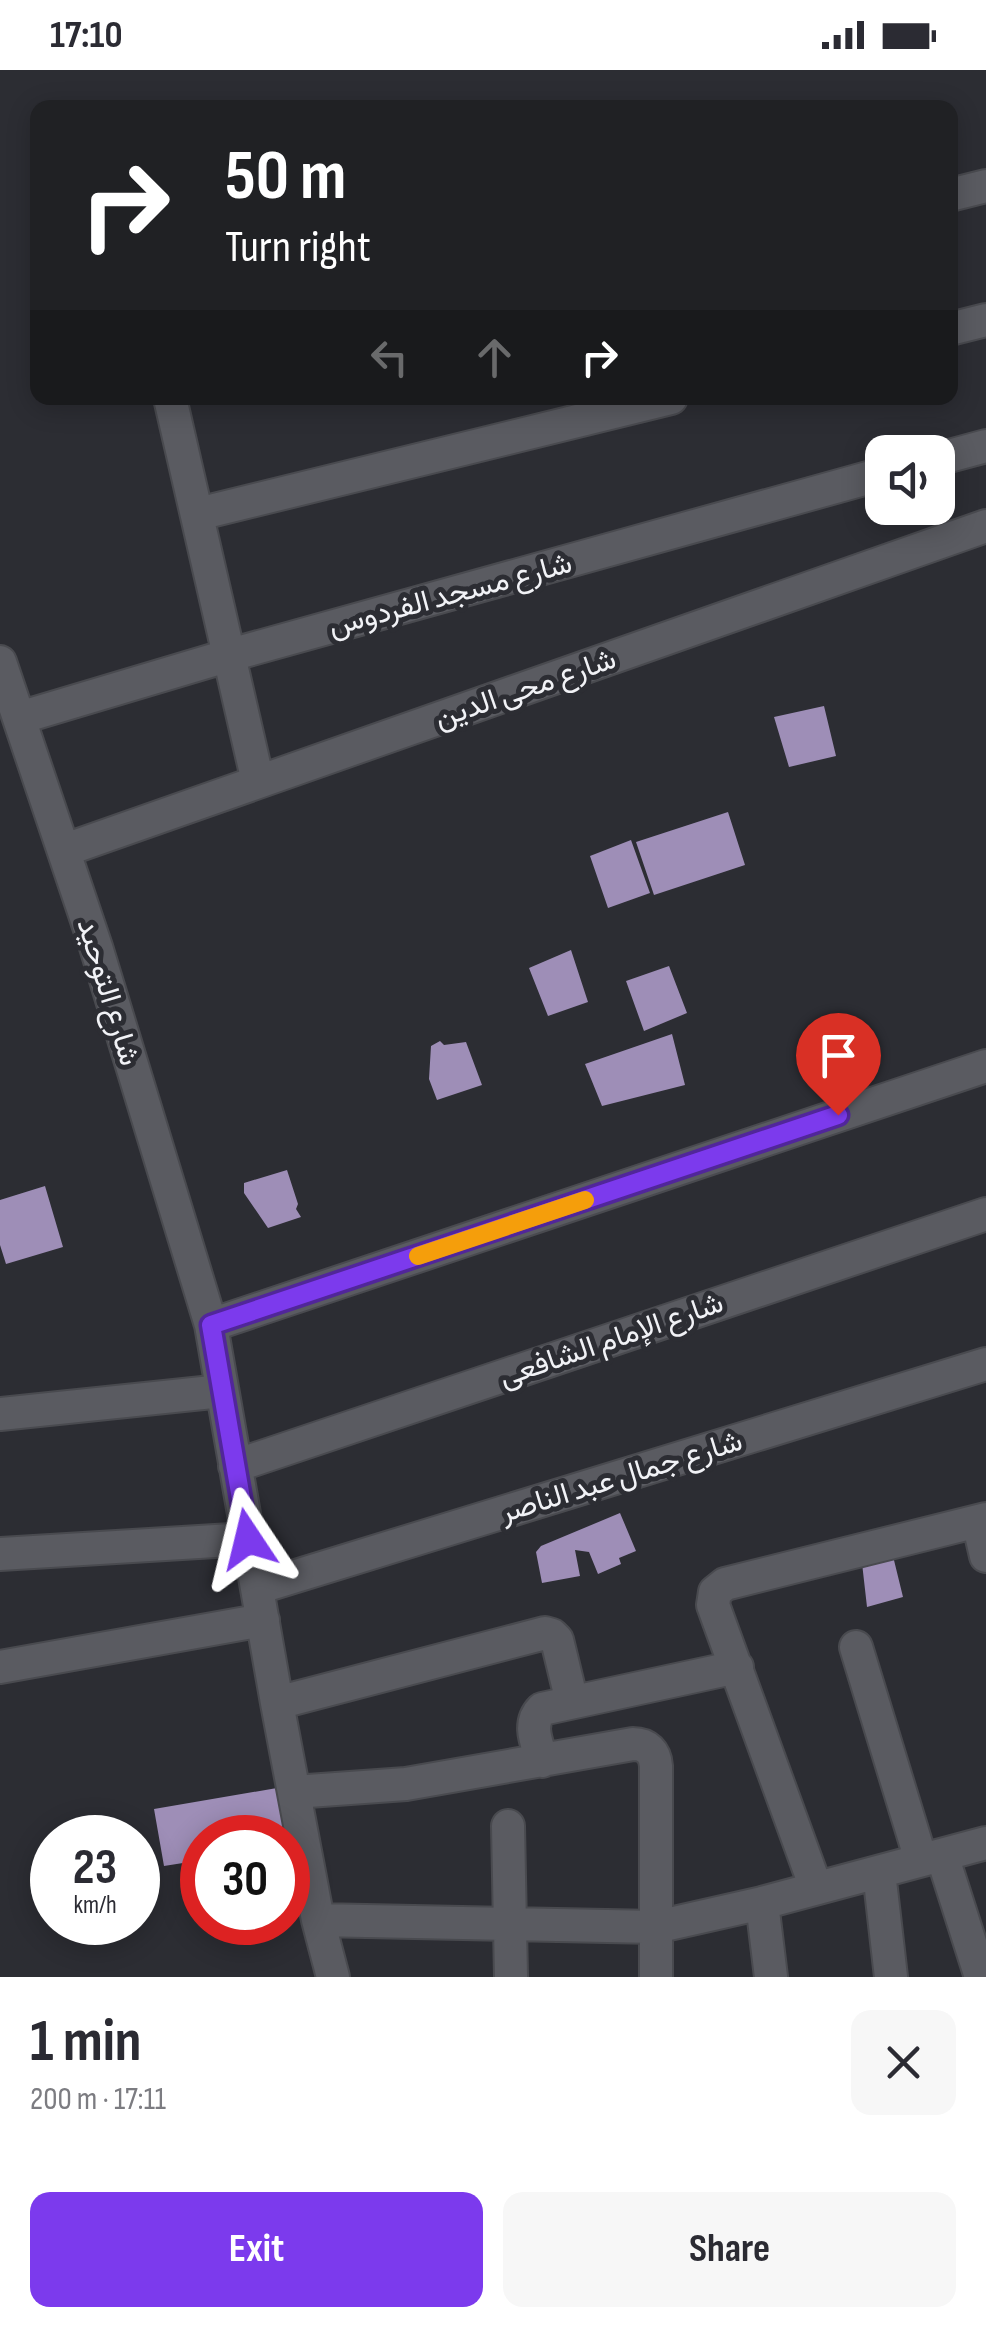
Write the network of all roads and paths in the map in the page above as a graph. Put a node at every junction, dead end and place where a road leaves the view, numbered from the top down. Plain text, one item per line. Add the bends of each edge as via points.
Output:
1 (986, 186) edge
2 (958, 193) edge
3 (986, 320) edge
4 (958, 327) edge
5 (172, 405) edge
6 (643, 405) edge
7 (986, 446) edge
8 (955, 454) edge
9 (865, 479) edge
10 (198, 514) junction
11 (986, 526) edge
12 (230, 655) junction
13 (0, 662) edge
14 (19, 718) junction
15 (258, 782) junction
16 (65, 850) junction
17 (986, 1066) edge
18 (986, 1214) edge
19 (211, 1325) junction
20 (986, 1364) edge
21 (222, 1391) junction
22 (0, 1414) edge
23 (236, 1466) junction
24 (982, 1520) edge
25 (248, 1539) junction
26 (0, 1554) edge
27 (986, 1556) edge
28 (260, 1604) junction
29 (856, 1648) dead end
30 (0, 1667) edge
31 (737, 1667) junction
32 (572, 1702) junction
33 (277, 1704) junction
34 (542, 1761) junction
35 (294, 1792) junction
36 (508, 1826) dead end
37 (986, 1843) edge
38 (932, 1857) junction
39 (879, 1872) junction
40 (816, 1888) junction
41 (762, 1903) junction
42 (318, 1920) junction
43 (510, 1924) junction
44 (656, 1927) junction
45 (333, 1977) edge
46 (511, 1977) edge
47 (656, 1977) edge
48 (770, 1977) edge
49 (891, 1977) edge
50 (981, 1977) edge

1 - 2 street
3 - 4 street
5 - 10 street
6 - 10 street
7 - 8 street
9 - 12 street, شارع مسجد الفردوس
10 - 12 street
11 - 15 street, شارع محى الدين
12 - 14 street, شارع مسجد الفردوس
12 - 15 street
13 - 14 street, شارع التوحيد
14 - 16 street, شارع التوحيد
15 - 16 street, شارع محى الدين
16 - 19 street, شارع التوحيد
17 - 19 street
18 - 23 street, شارع الإمام الشافعى
19 - 21 street, شارع التوحيد
20 - 28 street, شارع جمال عبد الناصر
21 - 22 street
21 - 23 street, شارع التوحيد
23 - 25 street, شارع التوحيد
24 - 27 street
24 - 31 street via 725,1584 714,1605
25 - 26 street
25 - 28 street, شارع التوحيد
28 - 30 street, شارع جمال عبد الناصر
28 - 33 street, شارع التوحيد
29 - 38 street
31 - 32 street
31 - 40 street
32 - 33 street via 557,1640 545,1633
32 - 34 street via 542,1709 534,1719
33 - 35 street, شارع التوحيد
34 - 35 street via 406,1784
34 - 44 street via 633,1744 654,1754
35 - 42 street, شارع التوحيد
36 - 43 street
37 - 38 street
38 - 39 street
38 - 50 street
39 - 40 street
39 - 49 street
40 - 41 street
41 - 44 street
41 - 48 street
42 - 43 street
42 - 45 street, شارع التوحيد
43 - 44 street
43 - 46 street
44 - 47 street

